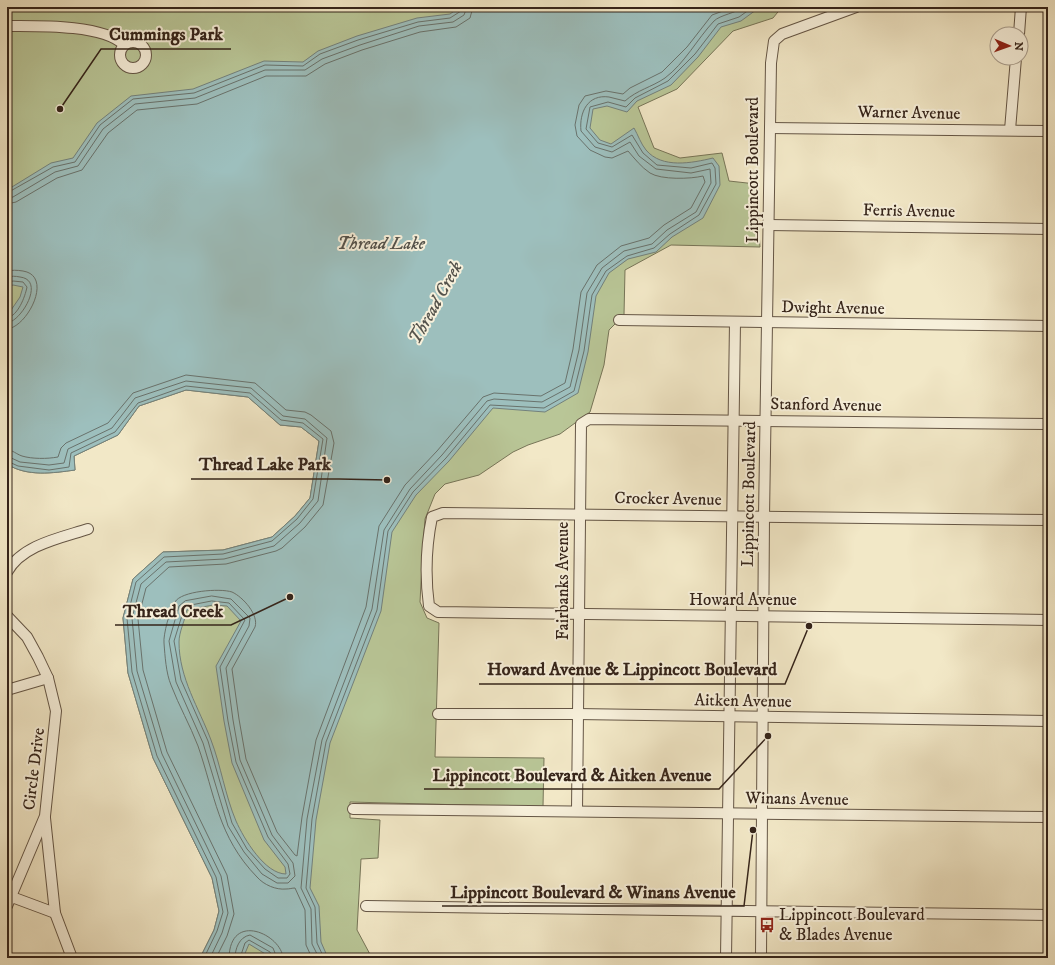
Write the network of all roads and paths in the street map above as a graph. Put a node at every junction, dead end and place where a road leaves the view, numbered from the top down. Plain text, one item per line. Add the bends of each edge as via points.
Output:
1 (856, 7) edge
2 (1021, 7) edge
3 (7, 26) edge
4 (1020, 26) edge
5 (124, 45) dead end
6 (1015, 66) edge
7 (770, 128) junction
8 (1010, 130) junction
9 (1048, 131) edge
10 (769, 225) junction
11 (1048, 229) edge
12 (619, 320) dead end
13 (735, 322) junction
14 (768, 323) junction
15 (1048, 326) edge
16 (733, 419) junction
17 (766, 420) junction
18 (581, 424) joint
19 (1048, 424) edge
20 (580, 514) junction
21 (732, 516) junction
22 (764, 517) junction
23 (1048, 520) edge
24 (88, 529) dead end
25 (7, 572) edge
26 (438, 612) joint
27 (580, 614) junction
28 (7, 616) edge
29 (731, 616) junction
30 (764, 616) junction
31 (1048, 620) edge
32 (48, 678) junction
33 (7, 690) edge
34 (438, 714) dead end
35 (578, 714) junction
36 (729, 716) junction
37 (763, 717) junction
38 (1048, 721) edge
39 (353, 809) dead end
40 (577, 811) junction
41 (729, 814) junction
42 (762, 814) junction
43 (45, 816) junction
44 (1048, 818) edge
45 (9, 902) edge
46 (366, 906) dead end
47 (727, 911) junction
48 (761, 912) junction
49 (55, 913) junction
50 (1048, 915) edge
51 (72, 958) edge
52 (726, 958) edge
53 (762, 958) edge

1 - 7 street, Lippincott Boulevard via 782,34 774,41
2 - 4 street
3 - 5 street via 63,27 94,32 116,38
6 - 8 street
7 - 8 street, Warner Avenue
7 - 10 street, Lippincott Boulevard
8 - 9 street, Warner Avenue
10 - 11 street, Ferris Avenue
10 - 14 street, Lippincott Boulevard
12 - 13 street, Dwight Avenue
13 - 14 street, Dwight Avenue
13 - 16 street, Lippincott Boulevard
14 - 15 street, Dwight Avenue
14 - 17 street, Lippincott Boulevard
16 - 17 street, Stanford Avenue
16 - 18 street, Stanford Avenue via 589,419
16 - 21 street, Lippincott Boulevard
17 - 19 street, Stanford Avenue
17 - 22 street, Lippincott Boulevard
18 - 20 street, Fairbanks Avenue
20 - 21 street, Crocker Avenue
20 - 26 street, Crocker Avenue via 443,513 432,517 426,583 429,606
20 - 27 street, Fairbanks Avenue
21 - 22 street, Crocker Avenue
21 - 29 street, Lippincott Boulevard
22 - 23 street, Crocker Avenue
22 - 30 street, Lippincott Boulevard
24 - 25 street via 26,552 13,562
26 - 27 street, Howard Avenue
27 - 29 street, Howard Avenue
27 - 35 street, Fairbanks Avenue
28 - 32 street, Circle Drive via 27,637
29 - 30 street, Howard Avenue
29 - 36 street, Lippincott Boulevard
30 - 31 street, Howard Avenue
30 - 37 street, Lippincott Boulevard
32 - 33 street
32 - 43 street, Circle Drive via 56,710
34 - 35 street, Aitken Avenue
35 - 36 street, Aitken Avenue
35 - 40 street, Fairbanks Avenue
36 - 37 street, Aitken Avenue
36 - 41 street, Lippincott Boulevard
37 - 38 street, Aitken Avenue
37 - 42 street, Lippincott Boulevard
39 - 40 street, Winans Avenue
40 - 41 street, Winans Avenue
41 - 42 street, Winans Avenue
41 - 47 street, Lippincott Boulevard
42 - 44 street, Winans Avenue
42 - 48 street, Lippincott Boulevard
43 - 45 street, Circle Drive
43 - 49 street
45 - 49 street
46 - 47 street
47 - 48 street
47 - 52 street, Lippincott Boulevard
48 - 50 street
48 - 53 street, Lippincott Boulevard
49 - 51 street

